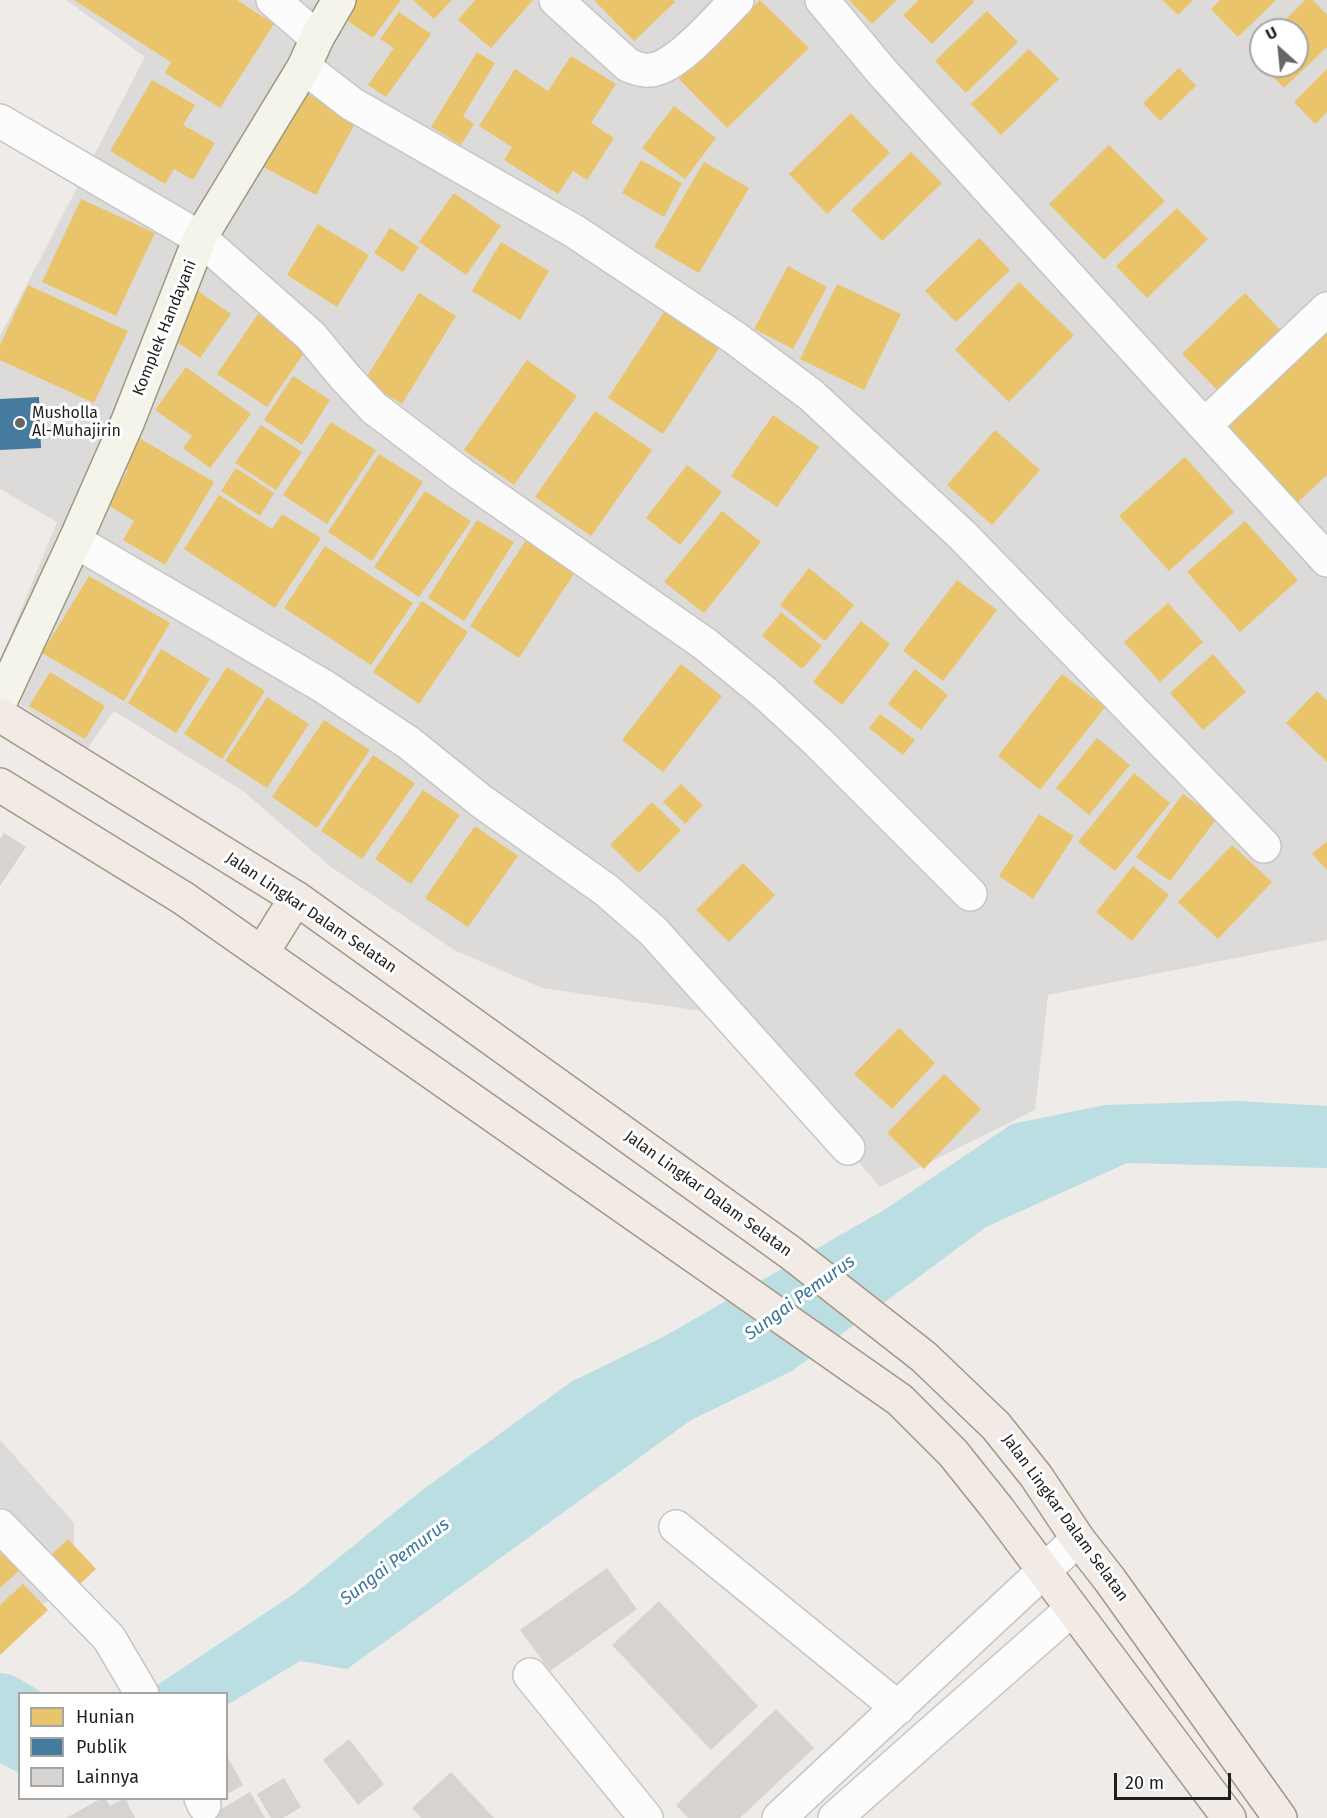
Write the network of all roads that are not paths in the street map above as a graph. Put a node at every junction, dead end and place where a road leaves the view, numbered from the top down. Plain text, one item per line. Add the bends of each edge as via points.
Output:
1 (273, 0) edge
2 (339, 0) edge
3 (556, 0) edge
4 (736, 0) edge
5 (822, 0) edge
6 (317, 38) junction
7 (304, 67) junction
8 (0, 121) edge
9 (200, 238) junction
10 (1327, 309) edge
11 (1205, 425) junction
12 (75, 541) junction
13 (1327, 560) edge
14 (0, 702) edge
15 (0, 715) edge
16 (0, 785) edge
17 (1264, 846) dead end
18 (970, 894) dead end
19 (296, 898) junction
20 (262, 953) junction
21 (848, 1148) dead end
22 (0, 1526) edge
23 (676, 1527) dead end
24 (1078, 1539) junction
25 (1042, 1569) junction
26 (1072, 1609) junction
27 (530, 1675) dead end
28 (141, 1692) edge
29 (898, 1708) junction
30 (646, 1818) edge
31 (779, 1818) edge
32 (835, 1818) edge
33 (1229, 1818) edge
34 (1280, 1818) edge

1 - 6 street
2 - 6 street, Komplek Handayani
3 - 4 street via 628,65 651,70 678,58
5 - 11 street via 883,73
6 - 7 street, Komplek Handayani
7 - 9 street, Komplek Handayani
7 - 17 street via 352,104 574,231 735,338 811,395 962,535
8 - 9 street
9 - 12 street, Komplek Handayani via 128,422
9 - 18 street via 311,336 374,408 460,474 705,644 765,693
10 - 11 street
11 - 13 street
12 - 14 street, Komplek Handayani
12 - 21 street via 323,686 409,743 606,890 653,931
15 - 19 main road, Jalan Lingkar Dalam Selatan
16 - 20 main road via 183,898
19 - 20 main road
19 - 24 main road, Jalan Lingkar Dalam Selatan via 791,1253 924,1358 996,1426 1036,1476
20 - 25 main road via 900,1400 953,1453
22 - 28 street via 109,1638
23 - 29 street
24 - 25 street
24 - 34 main road, Jalan Lingkar Dalam Selatan
25 - 26 main road
25 - 29 street
26 - 32 street
26 - 33 main road
27 - 30 street
29 - 31 street

